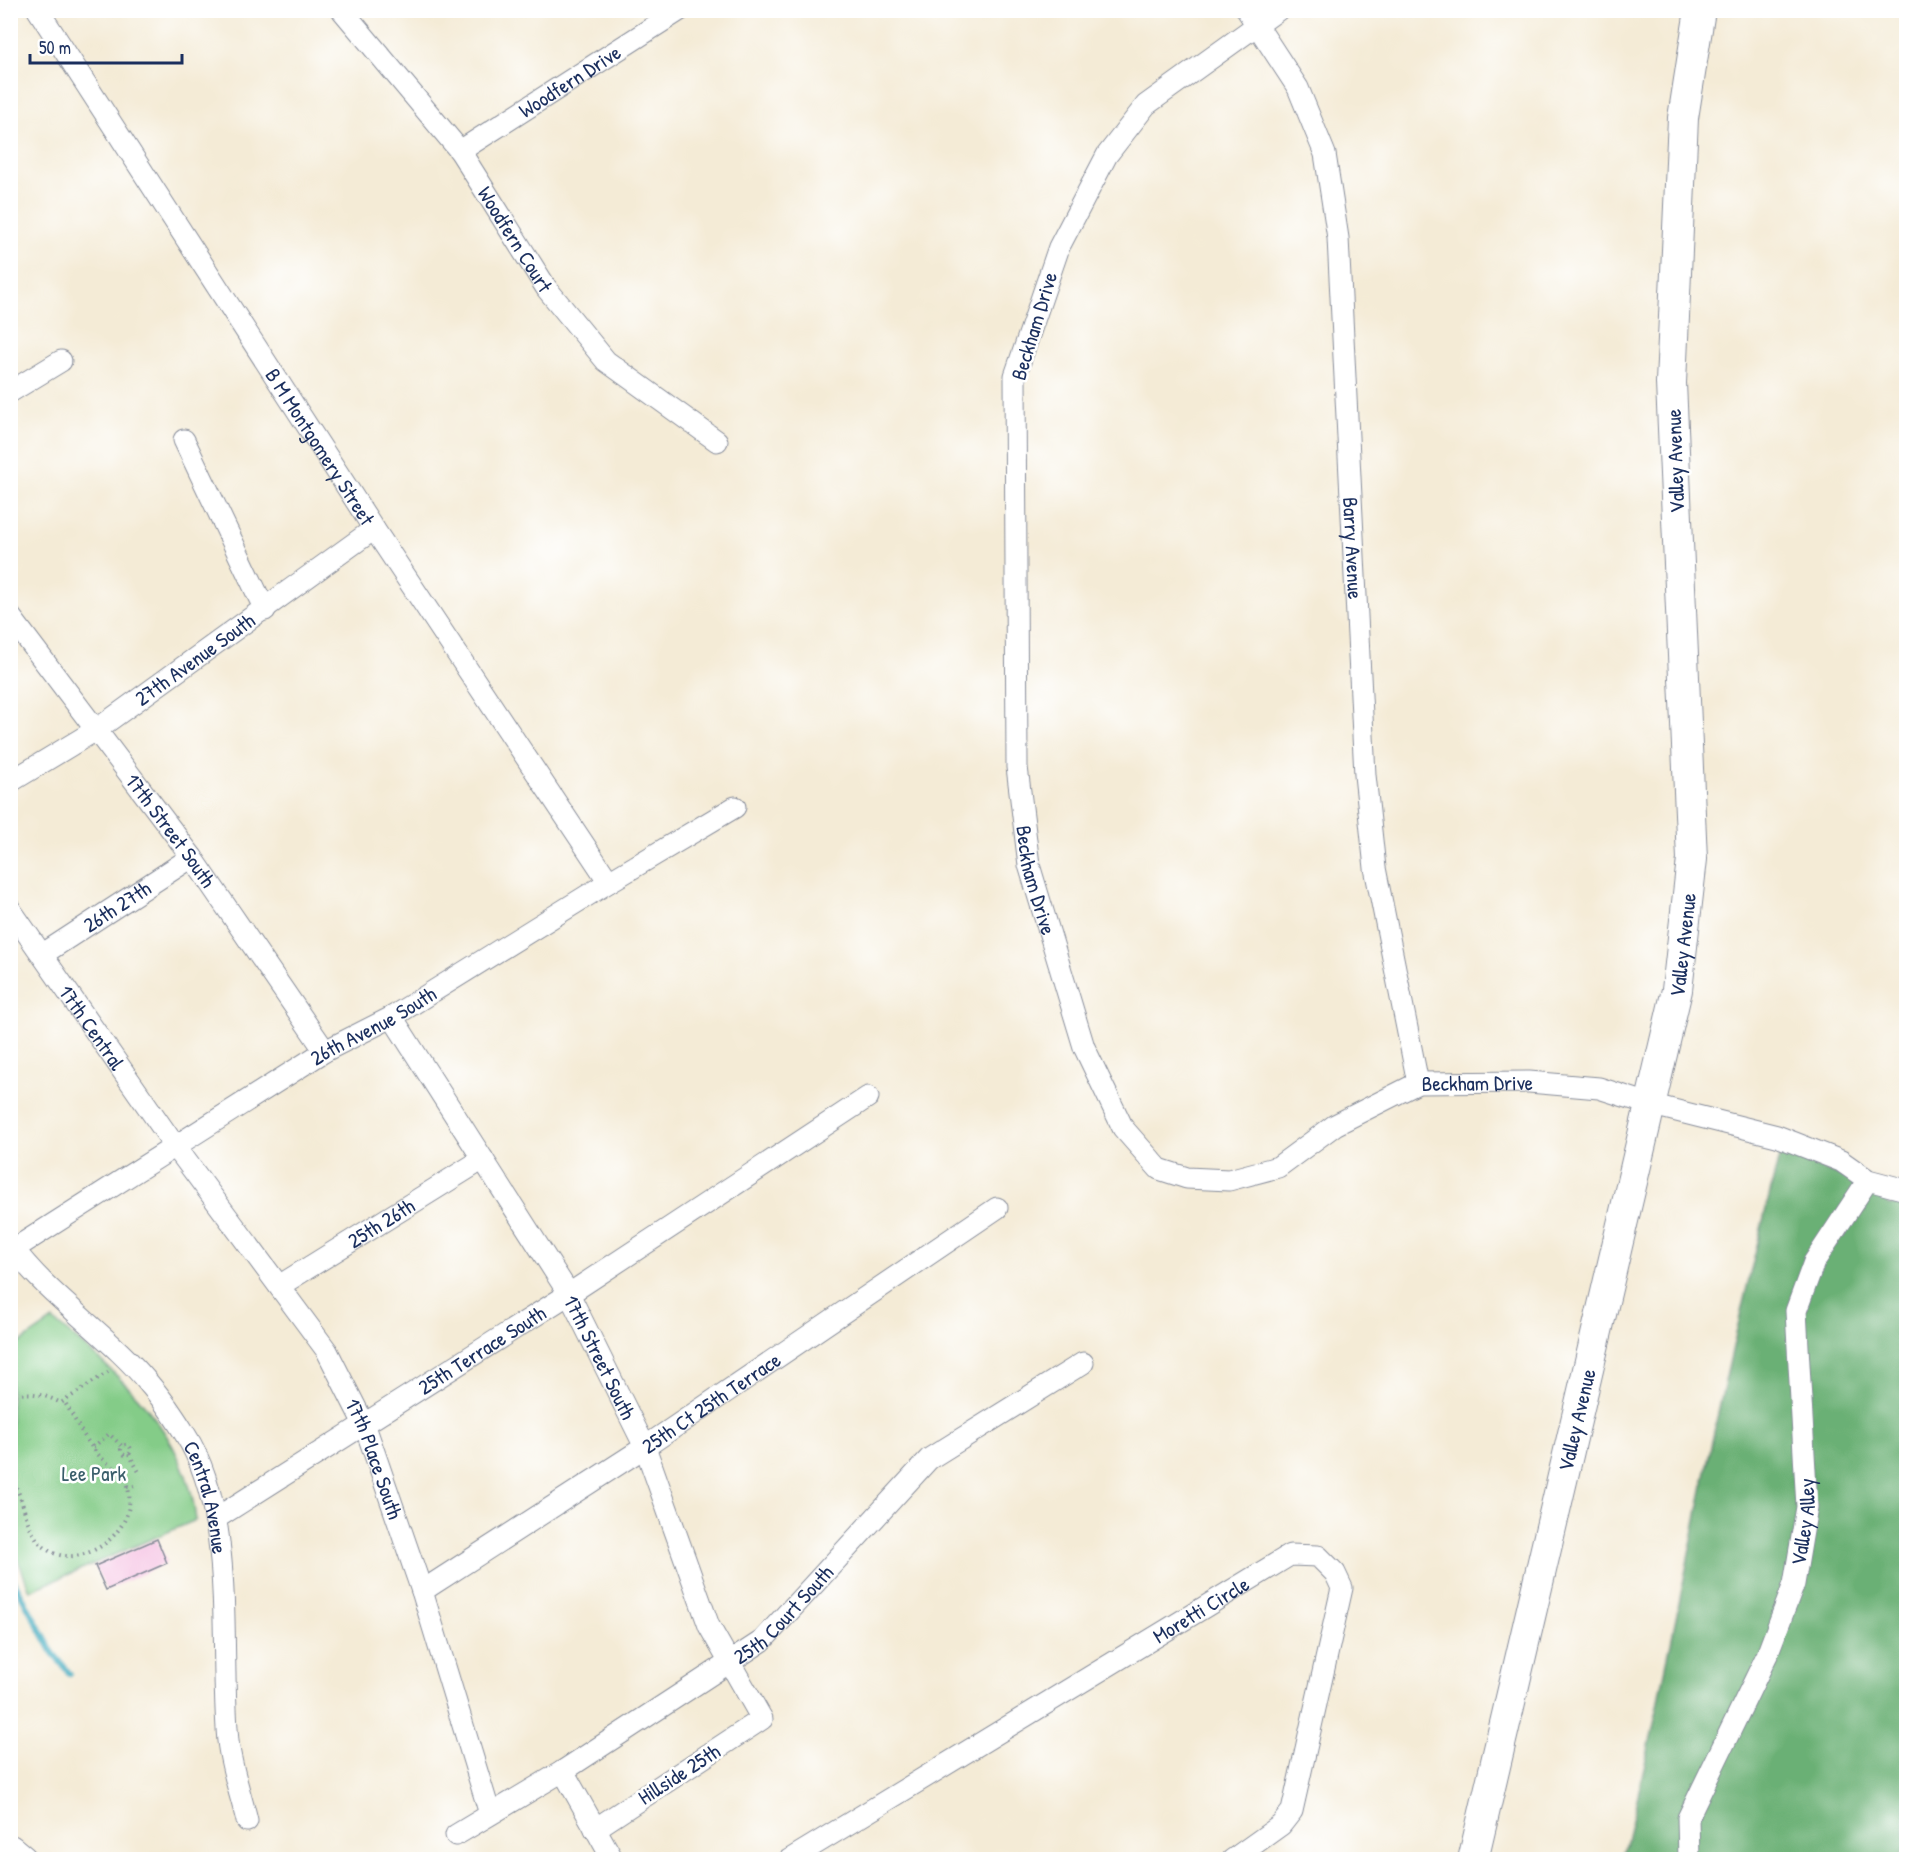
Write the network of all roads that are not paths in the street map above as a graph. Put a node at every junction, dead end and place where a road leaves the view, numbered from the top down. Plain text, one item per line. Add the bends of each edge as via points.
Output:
1 (38, 10) edge
2 (342, 10) edge
3 (680, 10) edge
4 (1278, 10) edge
5 (1700, 10) edge
6 (1251, 18) edge
7 (460, 152) junction
8 (61, 361) dead end
9 (10, 392) edge
10 (184, 440) dead end
11 (717, 441) dead end
12 (374, 529) junction
13 (265, 610) junction
14 (10, 616) edge
15 (96, 730) junction
16 (10, 782) edge
17 (735, 807) dead end
18 (192, 857) junction
19 (609, 882) junction
20 (10, 909) edge
21 (43, 954) junction
22 (392, 1017) junction
23 (325, 1051) junction
24 (1418, 1083) junction
25 (868, 1097) dead end
26 (1649, 1104) junction
27 (175, 1146) junction
28 (483, 1159) junction
29 (1868, 1180) junction
30 (1906, 1190) edge
31 (998, 1208) dead end
32 (12, 1246) edge
33 (279, 1286) junction
34 (569, 1294) junction
35 (1083, 1363) dead end
36 (364, 1426) junction
37 (645, 1448) junction
38 (215, 1519) junction
39 (422, 1592) junction
40 (729, 1665) junction
41 (762, 1719) joint
42 (563, 1771) junction
43 (490, 1814) junction
44 (247, 1821) dead end
45 (596, 1829) junction
46 (456, 1835) dead end
47 (10, 1850) edge
48 (22, 1860) edge
49 (613, 1860) edge
50 (789, 1860) edge
51 (1232, 1860) edge
52 (1473, 1860) edge
53 (1689, 1860) edge

1 - 12 street, B M Montgomery Street
2 - 7 street, Woodfern Court
3 - 7 street, Woodfern Drive
4 - 6 street, Beckham Drive
5 - 26 main road, Valley Avenue via 1683,118 1671,383 1692,859 1677,990
6 - 24 street, Barry Avenue via 1298,88 1325,154 1338,238 1365,775 1375,868
6 - 24 street, Beckham Drive via 1146,105 1107,155 1059,246 1015,376 1017,767 1029,865 1084,1047 1123,1128 1159,1169 1187,1178 1229,1180 1278,1167 1335,1125
7 - 11 street, Woodfern Court via 547,289 606,361
8 - 9 street
10 - 13 street
12 - 13 street, 27th Avenue South
12 - 19 street, B M Montgomery Street
13 - 15 street, 27th Avenue South
14 - 15 street, 17th Street South
15 - 16 street, 27th Avenue South
15 - 18 street, 17th Street South
17 - 19 street, 26th Avenue South
18 - 21 street, 26th 27th
18 - 23 street, 17th Street South
19 - 22 street, 26th Avenue South
20 - 21 street, 17th Central
21 - 27 street, 17th Central
22 - 23 street, 26th Avenue South
22 - 28 street, 17th Street South
23 - 27 street, 26th Avenue South
24 - 26 street, Beckham Drive via 1529,1082 1599,1088
25 - 34 street, 25th Terrace South
26 - 29 street, Beckham Drive via 1777,1136 1841,1161
26 - 52 main road, Valley Avenue
27 - 32 street, 26th Avenue South
27 - 33 street, 17th Place South
28 - 33 street, 25th 26th
28 - 34 street, 17th Street South
29 - 30 street
29 - 53 street, Valley Alley via 1814,1262 1796,1311 1807,1507 1794,1584 1767,1655 1688,1818
31 - 37 street, 25th Ct 25th Terrace
32 - 38 street, Central Avenue via 30,1269 150,1385 186,1436 205,1477
33 - 36 street, 17th Place South via 327,1351
34 - 36 street, 25th Terrace South
34 - 37 street, 17th Street South
35 - 40 street, 25th Court South via 928,1459 762,1641
36 - 38 street, 25th Terrace South
36 - 39 street, 17th Place South
37 - 39 street, 25th Ct 25th Terrace
37 - 40 street, 17th Street South via 709,1626
38 - 44 street, Central Avenue via 225,1616 228,1743
39 - 43 street, 17th Place South
40 - 41 street, 17th Street South
40 - 42 street, 25th Court South
41 - 45 street, Hillside 25th
42 - 43 street, 25th Court South
42 - 45 street
43 - 46 street, 25th Court South
45 - 49 street
47 - 48 main road
50 - 51 street, Moretti Circle via 1290,1555 1318,1556 1335,1573 1342,1588 1292,1811 1281,1825

